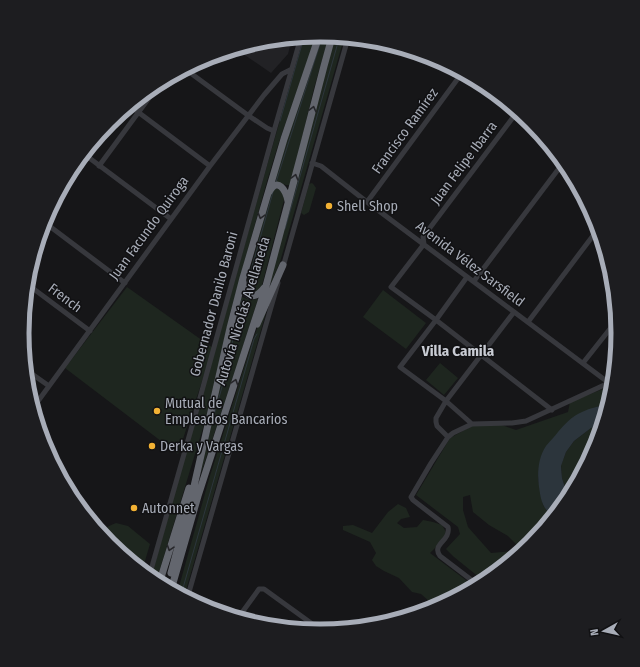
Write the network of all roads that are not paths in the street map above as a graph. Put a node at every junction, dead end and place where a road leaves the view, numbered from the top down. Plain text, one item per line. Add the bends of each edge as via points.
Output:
1 (317, 42) edge
2 (299, 43) edge
3 (331, 43) edge
4 (346, 44) edge
5 (292, 70) junction
6 (191, 73) edge
7 (459, 78) edge
8 (147, 100) edge
9 (135, 110) edge
10 (138, 112) junction
11 (249, 116) junction
12 (514, 117) edge
13 (274, 131) junction
14 (88, 157) edge
15 (312, 163) junction
16 (99, 166) junction
17 (210, 166) junction
18 (559, 168) edge
19 (267, 195) junction
20 (367, 202) junction
21 (288, 203) junction
22 (171, 219) junction
23 (49, 226) edge
24 (594, 234) edge
25 (424, 244) junction
26 (283, 265) junction
27 (468, 277) junction
28 (243, 278) junction
29 (474, 281) junction
30 (125, 282) junction
31 (266, 286) junction
32 (33, 288) edge
33 (514, 312) junction
34 (436, 320) junction
35 (528, 322) junction
36 (611, 328) edge
37 (90, 331) junction
38 (480, 355) junction
39 (243, 357) junction
40 (583, 363) junction
41 (31, 373) edge
42 (607, 379) edge
43 (606, 384) edge
44 (49, 386) junction
45 (446, 401) junction
46 (37, 402) edge
47 (552, 410) junction
48 (472, 424) junction
49 (218, 432) junction
50 (448, 437) junction
51 (203, 444) junction
52 (151, 570) edge
53 (161, 577) edge
54 (473, 581) edge
55 (169, 582) edge
56 (172, 585) edge
57 (176, 587) edge
58 (189, 593) edge
59 (241, 614) edge
60 (312, 624) edge

1 - 19 highway, Autovía Nicolás Avellaneda
2 - 5 street, Gobernador Danilo Baroni
21 -> 3 highway, Autovía Nicolás Avellaneda
4 - 15 street
5 - 11 street, Juan Facundo Quiroga via 282,74
5 - 13 street, Gobernador Danilo Baroni
6 - 11 street
7 - 20 street, Francisco Ramírez
8 - 10 street
9 - 10 street
10 - 16 street
10 - 17 street
11 - 13 street
11 - 17 street, Juan Facundo Quiroga
12 - 25 street, Juan Felipe Ibarra via 423,237
13 - 52 street, Gobernador Danilo Baroni
14 - 16 street
15 - 20 street, Avenida Vélez Sarsfield via 321,166
15 - 26 street
16 - 22 street
17 - 22 street, Juan Facundo Quiroga
18 - 29 street
19 - 21 highway via 271,188 282,187
19 -> 28 highway, Autovía Nicolás Avellaneda
20 - 25 street, Avenida Vélez Sarsfield
21 - 31 highway, Autovía Nicolás Avellaneda
22 - 30 street, Juan Facundo Quiroga
23 - 30 street
24 - 35 street
25 - 27 street, Avenida Vélez Sarsfield
25 - 34 street, Juan Felipe Ibarra via 391,287
26 - 39 highway
26 - 58 street
27 - 29 street, Avenida Vélez Sarsfield
27 - 34 street
28 - 31 highway via 244,290 249,295 258,294
28 - 51 highway, Autovía Nicolás Avellaneda
29 - 33 street, Avenida Vélez Sarsfield
30 - 37 street, Juan Facundo Quiroga
31 - 39 highway, Autovía Nicolás Avellaneda
32 - 37 street, French
33 - 35 street, Avenida Vélez Sarsfield
33 - 38 street
34 - 38 street
34 - 45 street via 400,367
35 - 40 street, Avenida Vélez Sarsfield
36 - 40 street
37 - 44 street, Juan Facundo Quiroga
38 - 45 street
38 - 47 street
49 -> 39 highway, Autovía Nicolás Avellaneda
40 - 42 street, Avenida Vélez Sarsfield
41 - 44 street
43 - 47 street
44 - 46 street, Juan Facundo Quiroga
45 - 48 street
45 - 50 street via 436,422
47 - 48 street via 526,421
48 - 50 street
49 - 56 highway, Autovía Nicolás Avellaneda
49 - 57 highway
50 - 54 street via 411,497 448,528 448,535 439,546 440,556
51 -> 53 highway
51 - 55 highway, Autovía Nicolás Avellaneda
59 - 60 street via 259,588

